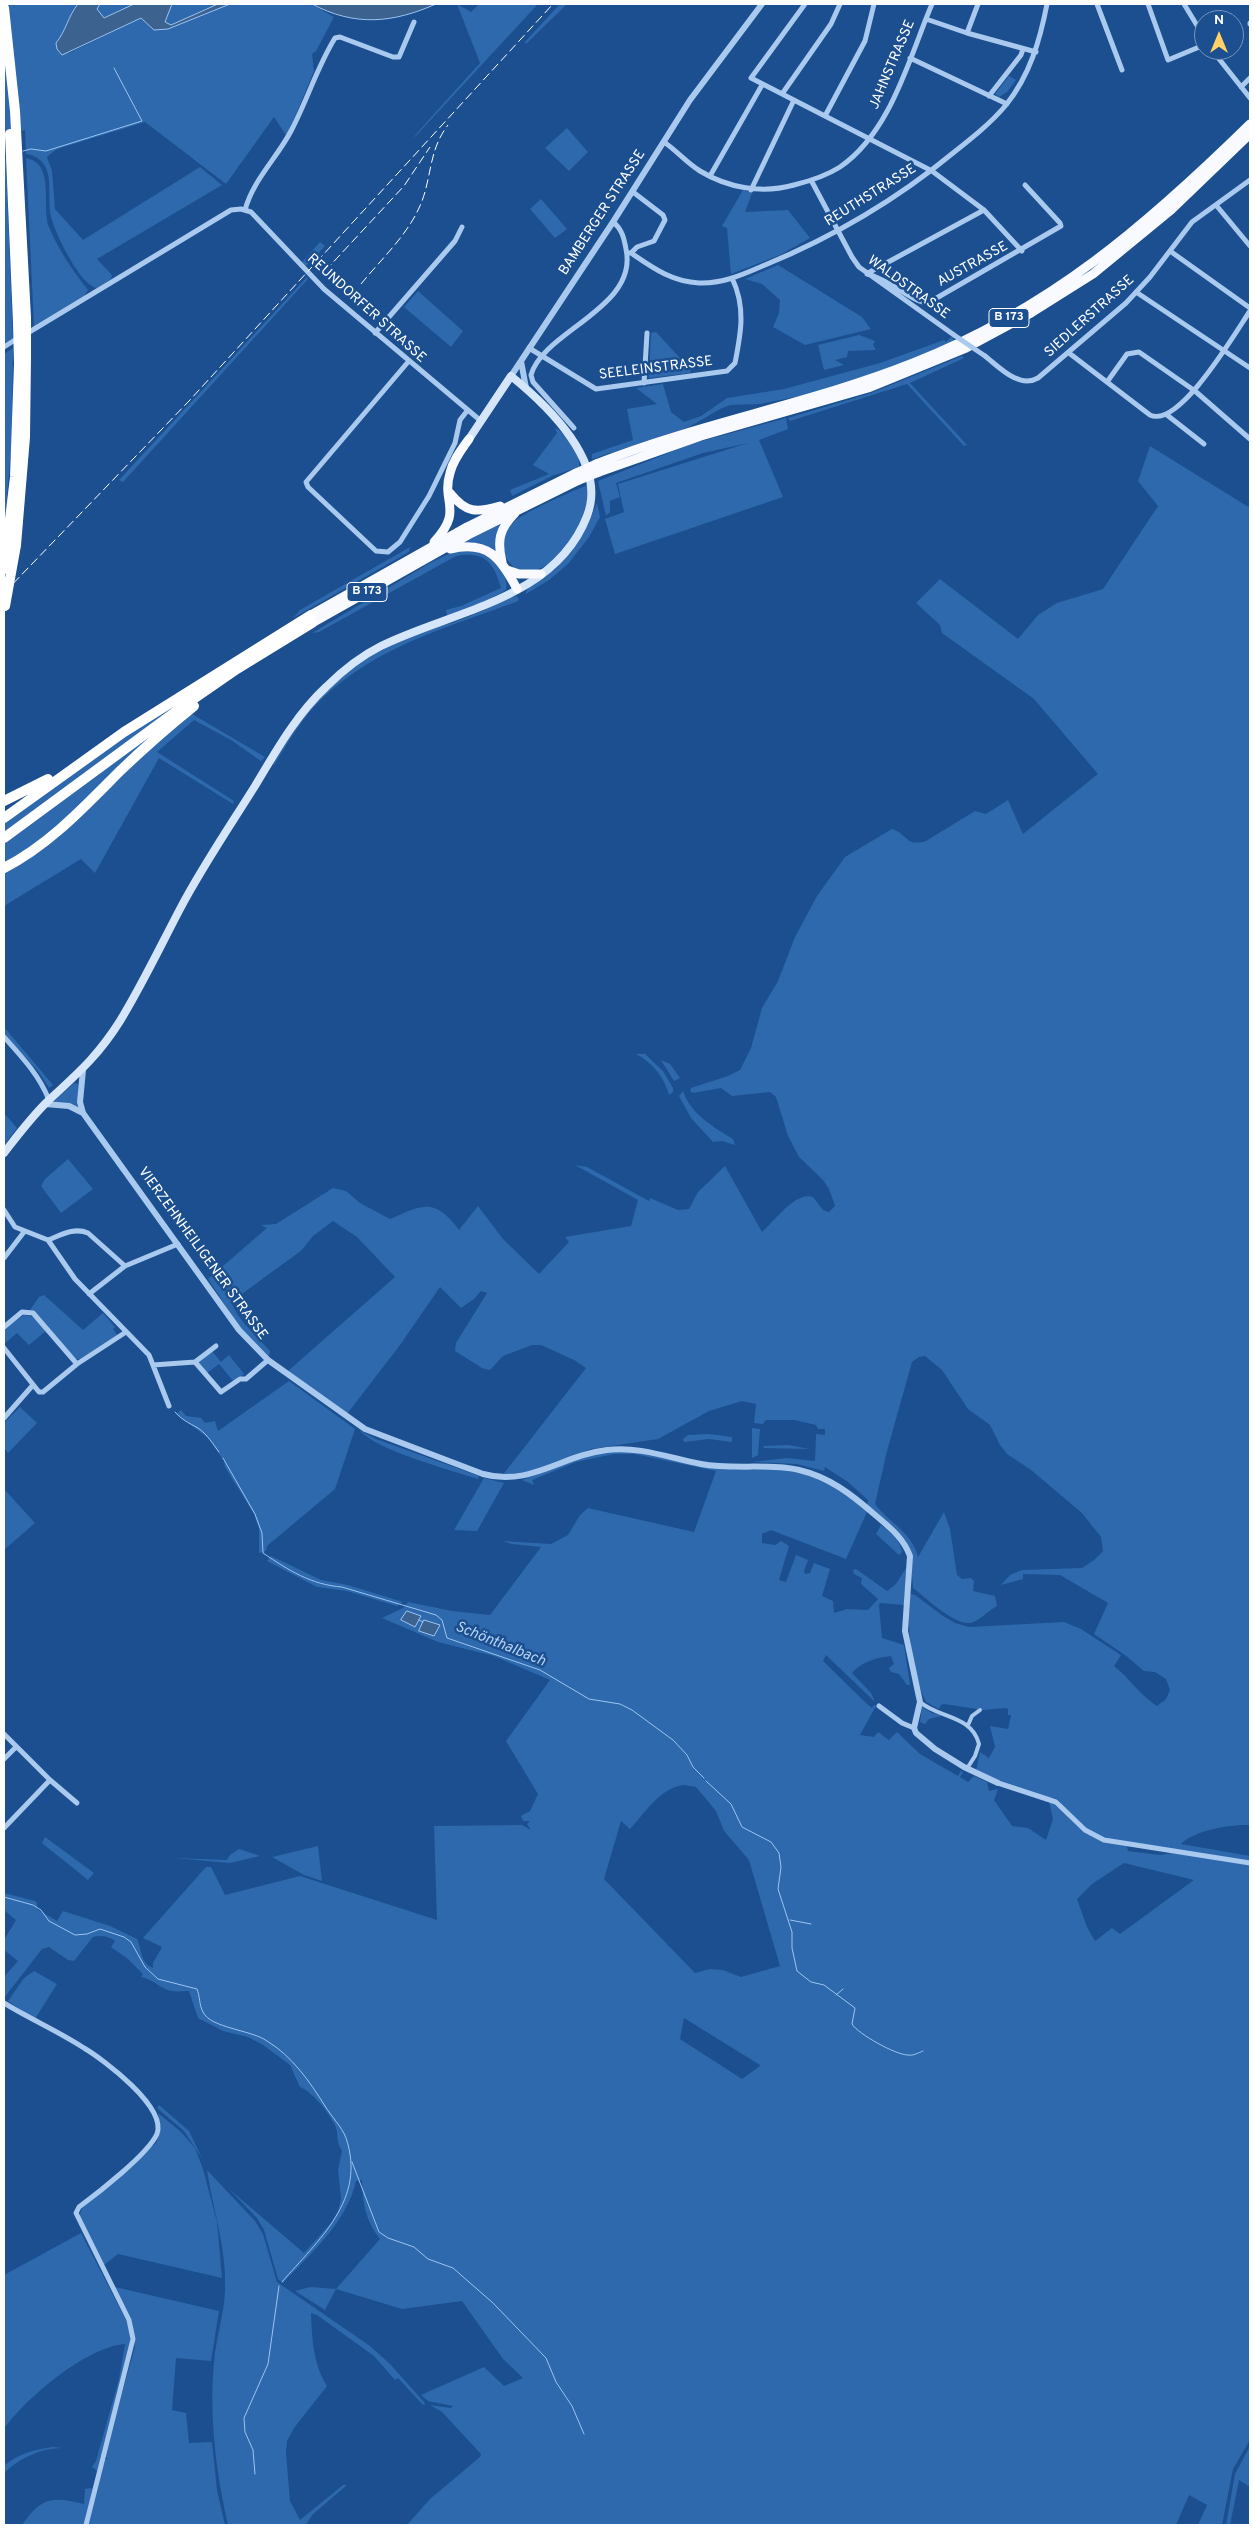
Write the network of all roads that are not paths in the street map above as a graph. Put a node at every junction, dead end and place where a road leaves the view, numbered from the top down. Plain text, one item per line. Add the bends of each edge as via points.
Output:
1 (762, 4) edge
2 (805, 4) edge
3 (840, 4) edge
4 (874, 4) edge
5 (932, 4) edge
6 (978, 4) edge
7 (1047, 4) edge
8 (1097, 4) edge
9 (1148, 4) edge
10 (1184, 4) edge
11 (4, 8) edge
12 (926, 19) junction
13 (1194, 21) edge
14 (414, 22) dead end
15 (967, 33) junction
16 (1023, 49) junction
17 (1194, 49) edge
18 (1036, 52) junction
19 (910, 58) junction
20 (1220, 60) edge
21 (4, 66) edge
22 (1122, 70) dead end
23 (1250, 78) edge
24 (762, 85) junction
25 (1241, 86) junction
26 (782, 94) junction
27 (990, 96) junction
28 (1250, 98) edge
29 (794, 100) junction
30 (1007, 104) junction
31 (825, 116) junction
32 (1250, 124) edge
33 (1250, 134) edge
34 (869, 138) junction
35 (664, 142) junction
36 (932, 171) junction
37 (16, 173) junction
38 (710, 176) junction
39 (811, 180) junction
40 (1250, 180) edge
41 (1025, 185) dead end
42 (751, 190) junction
43 (632, 192) junction
44 (1216, 205) junction
45 (243, 210) junction
46 (984, 210) junction
47 (614, 222) junction
48 (462, 227) dead end
49 (838, 231) junction
50 (1250, 246) edge
51 (1022, 250) junction
52 (1170, 251) junction
53 (629, 253) junction
54 (868, 274) junction
55 (732, 278) junction
56 (1136, 292) junction
57 (1250, 308) edge
58 (1250, 312) edge
59 (375, 334) junction
60 (647, 334) dead end
61 (4, 347) edge
62 (529, 348) junction
63 (1223, 349) junction
64 (1069, 353) junction
65 (542, 355) junction
66 (23, 361) junction
67 (521, 361) junction
68 (408, 362) junction
69 (1250, 368) edge
70 (511, 376) junction
71 (1026, 382) joint
72 (1106, 382) junction
73 (644, 383) junction
74 (526, 388) junction
75 (1195, 391) junction
76 (467, 411) junction
77 (1167, 415) junction
78 (481, 421) junction
79 (574, 428) dead end
80 (469, 438) joint
81 (1250, 439) edge
82 (1204, 444) dead end
83 (598, 468) junction
84 (450, 493) junction
85 (519, 505) junction
86 (427, 549) junction
87 (438, 551) junction
88 (505, 566) junction
89 (4, 569) edge
90 (541, 574) junction
91 (517, 589) junction
92 (4, 609) edge
93 (312, 619) junction
94 (237, 669) junction
95 (88, 756) junction
96 (4, 801) edge
97 (4, 818) edge
98 (4, 838) edge
99 (4, 868) edge
100 (4, 1038) edge
101 (83, 1070) junction
102 (47, 1102) junction
103 (83, 1113) junction
104 (4, 1152) edge
105 (4, 1210) edge
106 (24, 1232) junction
107 (48, 1240) junction
108 (178, 1244) junction
109 (4, 1258) edge
110 (125, 1266) junction
111 (89, 1294) junction
112 (4, 1327) edge
113 (126, 1332) junction
114 (216, 1346) dead end
115 (4, 1348) edge
116 (268, 1360) junction
117 (195, 1362) junction
118 (77, 1364) junction
119 (153, 1365) junction
120 (33, 1385) junction
121 (169, 1406) dead end
122 (4, 1418) edge
123 (920, 1702) junction
124 (879, 1706) dead end
125 (980, 1710) dead end
126 (968, 1725) junction
127 (914, 1728) junction
128 (4, 1734) edge
129 (16, 1747) junction
130 (4, 1759) edge
131 (968, 1767) dead end
132 (50, 1780) junction
133 (998, 1783) joint
134 (78, 1803) dead end
135 (4, 1828) edge
136 (1250, 1863) edge
137 (4, 2003) edge
138 (86, 2525) edge

1 - 35 street, BAMBERGER STRASSE via 690,100
2 - 24 street via 752,75 751,78
3 - 26 street via 825,34
4 - 31 street via 865,41
5 - 12 street, JAHNSTRASSE
6 - 15 street
7 - 18 street, REUTHSTRASSE
8 - 22 street
9 - 17 street via 1168,60
10 - 13 street
11 - 37 highway
12 - 15 street
12 - 19 street, JAHNSTRASSE
14 - 45 street via 398,57 336,38 319,68 291,133 258,180
15 - 16 street
16 - 18 street
16 - 27 street
18 - 30 street, REUTHSTRASSE
19 - 27 street
19 - 34 street, JAHNSTRASSE via 888,111
20 - 25 street
21 - 37 highway
23 - 25 street
24 - 26 street
24 - 38 street
25 - 28 street
26 - 29 street
27 - 30 street
29 - 31 street
29 - 42 street
30 - 36 street, REUTHSTRASSE
31 - 34 street
32 - 83 highway, B 173 via 1165,205 1114,248 1056,289 980,333 913,364 865,381 688,432
33 - 83 highway, B 173 via 1171,210 1106,264 1047,303 966,348 868,388
34 - 36 street
34 - 39 street, JAHNSTRASSE via 839,168
35 - 38 street, JAHNSTRASSE
35 - 43 street, BAMBERGER STRASSE
36 - 46 street
36 - 49 street, REUTHSTRASSE via 882,206
37 - 66 highway, bridge
38 - 42 street, JAHNSTRASSE
39 - 42 street, JAHNSTRASSE via 771,190
39 - 49 street, WALDSTRASSE
40 - 44 street, SIEDLERSTRASSE
41 - 51 street, AUSTRASSE via 1060,226
43 - 47 street, BAMBERGER STRASSE
43 - 53 street via 663,215 665,220 654,241
44 - 50 street
44 - 52 street, SIEDLERSTRASSE via 1192,222
45 - 59 street, REUNDORFER STRASSE via 256,217 313,279
45 - 61 street via 231,210
46 - 51 street
46 - 54 street
47 - 53 street via 622,232
47 - 62 street, BAMBERGER STRASSE
48 - 59 street via 455,241
49 - 54 street, WALDSTRASSE via 854,262
49 - 55 street, REUTHSTRASSE
51 - 54 street, AUSTRASSE via 928,303 880,276
52 - 56 street, SIEDLERSTRASSE
52 - 57 street
53 - 55 street, REUTHSTRASSE via 678,280 700,283
53 - 65 street via 625,273 617,289 588,318
54 - 71 street, WALDSTRASSE, bridge via 1017,379
55 - 73 street, SEELEINSTRASSE via 740,294 742,314 732,368
56 - 63 street
56 - 64 street, SIEDLERSTRASSE
58 - 63 street
59 - 68 street, REUNDORFER STRASSE
60 - 73 street
62 - 65 street, SEELEINSTRASSE
62 - 67 street, BAMBERGER STRASSE
63 - 69 street
63 - 75 street
64 - 71 street, SIEDLERSTRASSE via 1038,378
64 - 72 street
65 - 73 street, SEELEINSTRASSE via 596,389
65 - 79 street via 532,371 533,382
66 - 89 highway via 15,477
66 - 92 highway, bridge via 25,437 16,544
67 - 70 street, BAMBERGER STRASSE
67 - 74 street
68 - 76 street, REUNDORFER STRASSE
68 - 76 street via 306,482 376,551 388,552 400,542 433,488 455,443 460,420
70 - 74 main road
70 - 78 main road, BAMBERGER STRASSE
72 - 75 street via 1127,354 1139,352
72 - 77 street via 1150,415
74 - 90 main road via 569,434 584,460 591,485 590,507 582,529 563,554
75 - 77 street
75 - 81 street
76 - 78 street, REUNDORFER STRASSE
77 - 82 street
78 - 80 main road, BAMBERGER STRASSE
80 - 84 highway via 450,473
83 - 85 highway, B 173, bridge
84 - 85 highway via 464,508 478,511
84 - 86 highway via 448,524
85 - 86 highway, B 173
85 - 87 highway, B 173
85 - 88 highway via 499,537
86 - 93 highway, B 173
87 - 88 highway via 471,546 481,548
87 - 93 highway, B 173
88 - 90 highway via 519,574
88 - 91 highway
90 - 91 main road
91 - 101 main road via 474,610 380,647 344,670 310,703 292,726 181,906 131,1004
93 - 94 highway
93 - 95 highway via 200,683
94 - 98 highway
94 - 99 highway via 148,744 52,836
95 - 96 highway
95 - 97 highway
100 - 102 street via 33,1069 45,1087
101 - 102 main road
101 - 103 street via 80,1102
102 - 103 street via 69,1106
102 - 104 main road
103 - 108 street, VIERZEHNHEILIGENER STRASSE
105 - 106 street via 15,1227
106 - 107 street
106 - 109 street
107 - 110 street via 80,1230 88,1233
107 - 111 street via 67,1270
108 - 110 street
108 - 116 street, VIERZEHNHEILIGENER STRASSE via 239,1330
110 - 111 street
111 - 113 street
112 - 118 street via 22,1312 33,1313
113 - 118 street
113 - 119 street via 149,1355
114 - 117 street
115 - 120 street
116 - 117 street via 221,1392
116 - 123 street, VIERZEHNHEILIGENER STRASSE via 347,1418 378,1436 494,1477 521,1477 580,1455 627,1449 723,1467 798,1470 831,1481 890,1527 906,1545 911,1568 905,1631
117 - 119 street
118 - 120 street via 43,1392
119 - 121 street
120 - 122 street
123 - 126 street
123 - 127 street
124 - 127 street
125 - 126 street
126 - 131 street via 979,1744
127 - 133 street via 940,1753
128 - 129 street
129 - 130 street
129 - 132 street
132 - 134 street
132 - 135 street
133 - 136 street via 1056,1802 1085,1830 1104,1840
137 - 138 street via 91,2053 143,2096 152,2106 158,2126 155,2136 143,2151 76,2213 129,2320 133,2339

